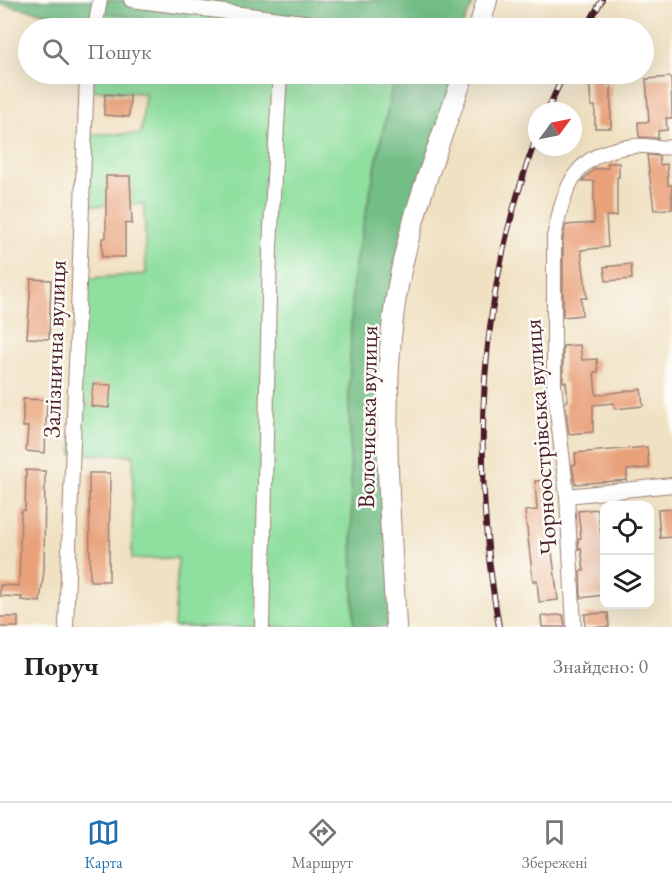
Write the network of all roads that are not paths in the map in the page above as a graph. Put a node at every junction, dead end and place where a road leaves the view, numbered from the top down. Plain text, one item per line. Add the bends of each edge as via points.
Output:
1 (100, 0) edge
2 (131, 0) edge
3 (487, 0) edge
4 (97, 18) edge
5 (246, 18) edge
6 (482, 18) edge
7 (87, 84) edge
8 (279, 84) edge
9 (461, 84) edge
10 (672, 147) edge
11 (672, 485) edge
12 (567, 496) junction
13 (66, 627) edge
14 (262, 627) edge
15 (396, 627) edge
16 (574, 627) edge

1 - 4 street
2 - 5 street
3 - 6 main road
7 - 13 street, Залізнична вулиця
8 - 14 street via 270,246
9 - 15 main road, Волочиська вулиця via 416,220 393,316 387,466
10 - 12 street, Чорноострівська вулиця via 621,147 594,156 573,176 558,215 554,237 553,354
11 - 12 street
12 - 16 street, Чорноострівська вулиця

